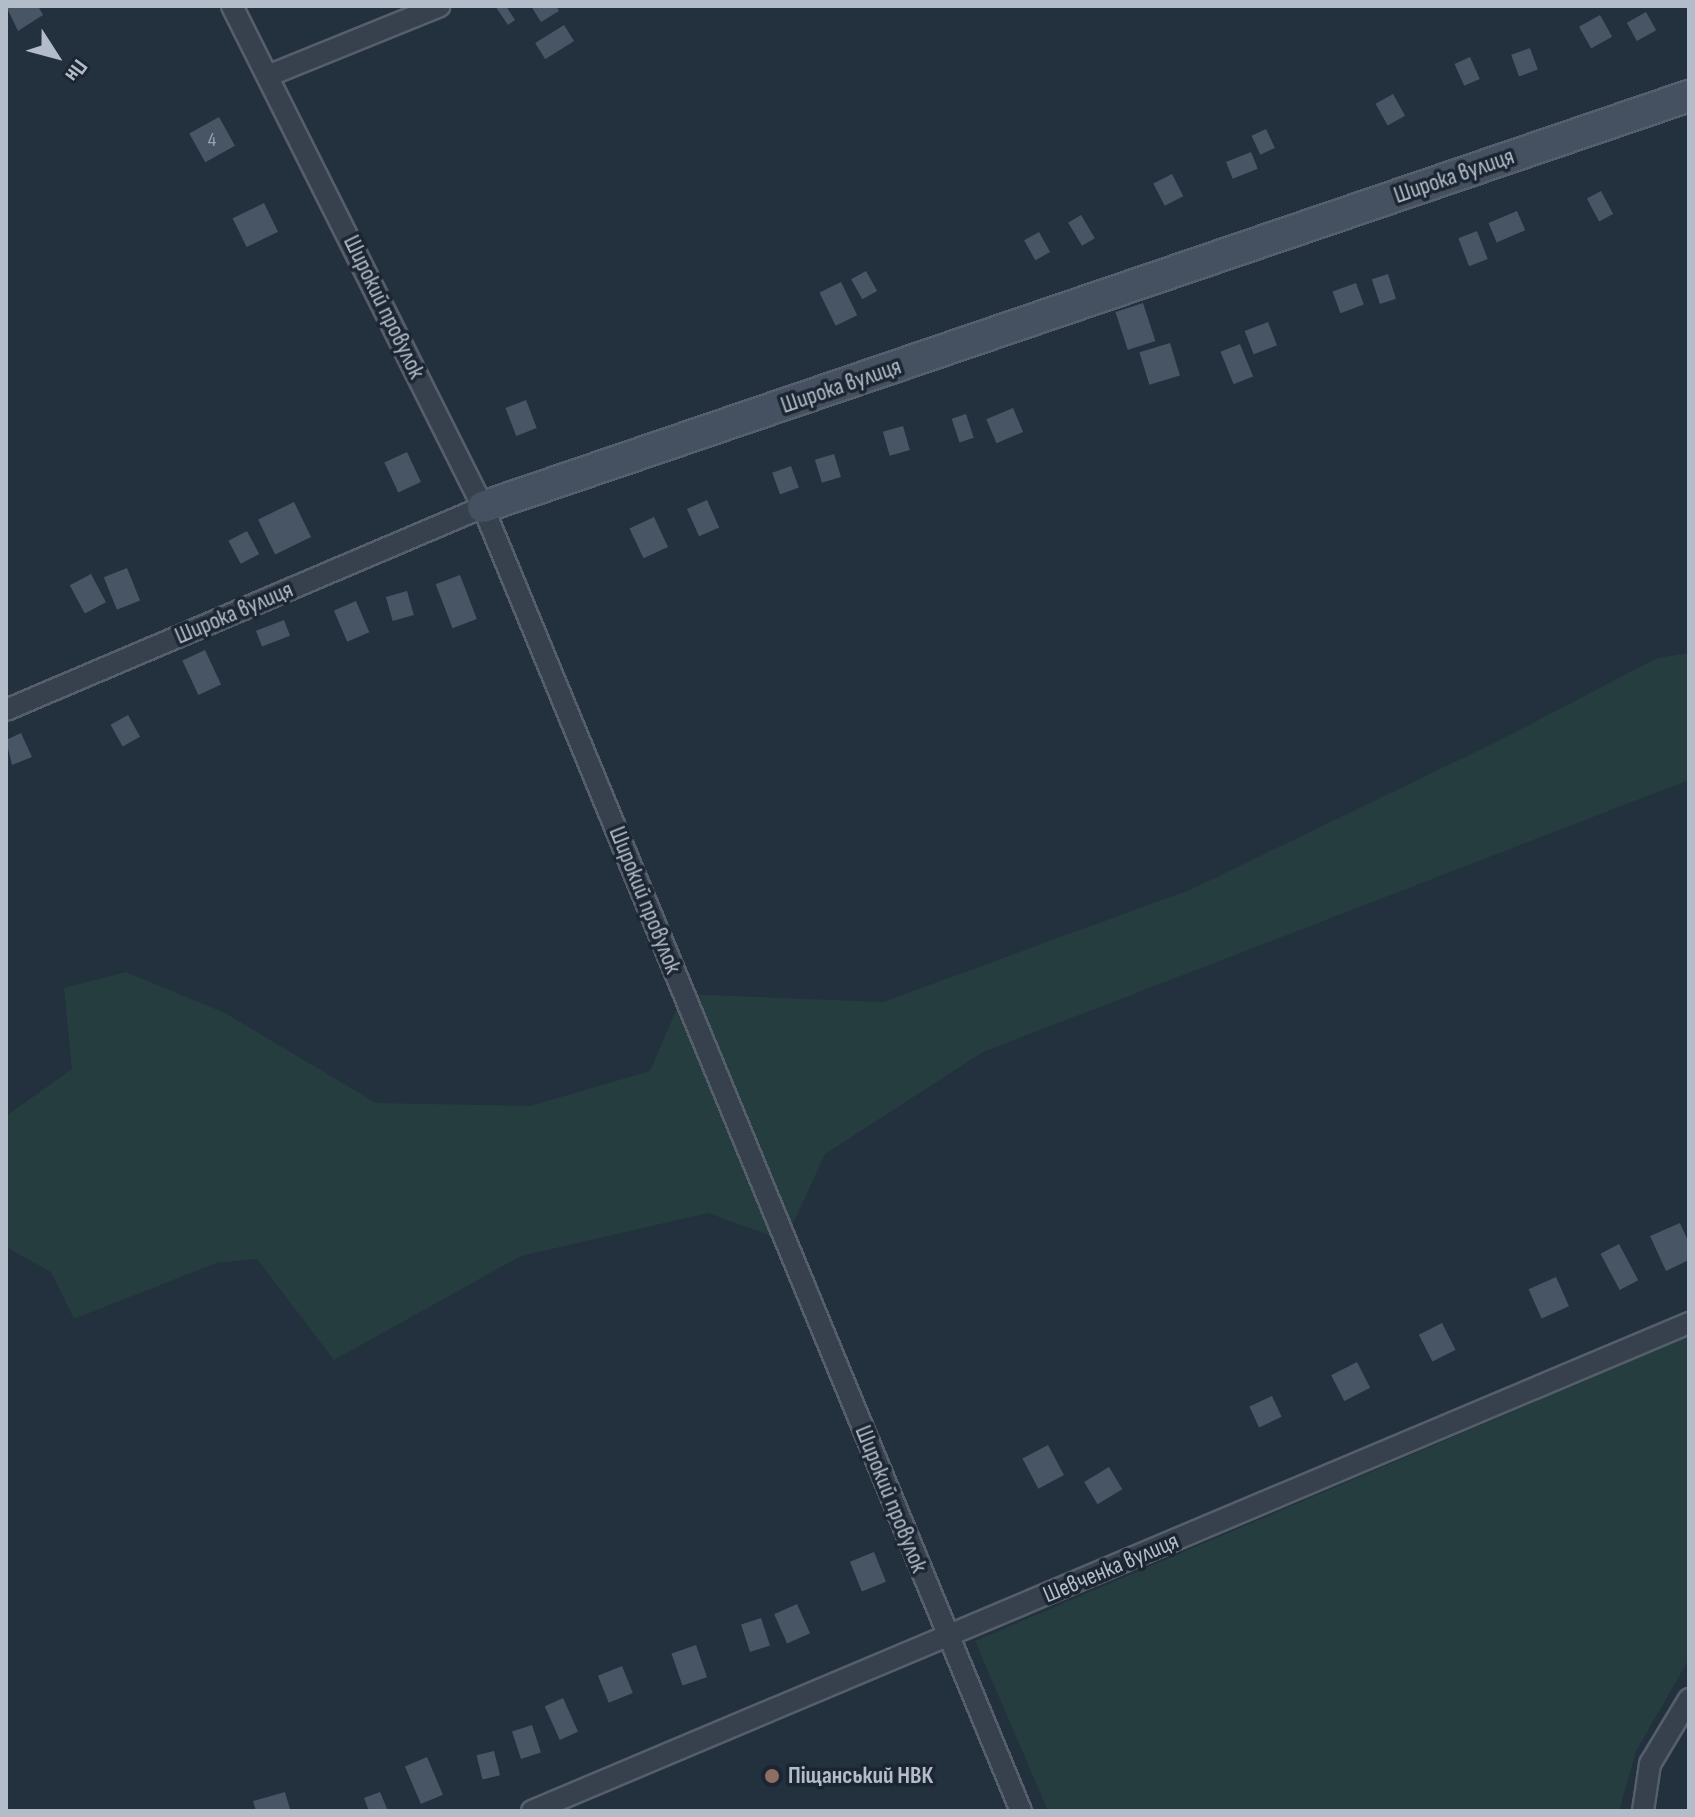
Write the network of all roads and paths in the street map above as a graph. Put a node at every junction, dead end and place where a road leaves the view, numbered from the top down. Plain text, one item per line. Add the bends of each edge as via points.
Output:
1 (232, 6) edge
2 (440, 6) edge
3 (270, 75) junction
4 (1689, 96) edge
5 (483, 507) junction
6 (6, 710) edge
7 (1689, 1323) edge
8 (948, 1637) junction
9 (1689, 1699) edge
10 (532, 1811) edge
11 (1021, 1811) edge
12 (1643, 1811) edge

1 - 3 street, Широкий провулок
2 - 3 street
3 - 5 street, Широкий провулок
4 - 5 street, Широка вулиця
5 - 6 street, Широка вулиця
5 - 8 street, Широкий провулок
7 - 8 street, Шевченка вулиця
8 - 10 street, Шевченка вулиця
8 - 11 street, Широкий провулок
9 - 12 street via 1650,1764

